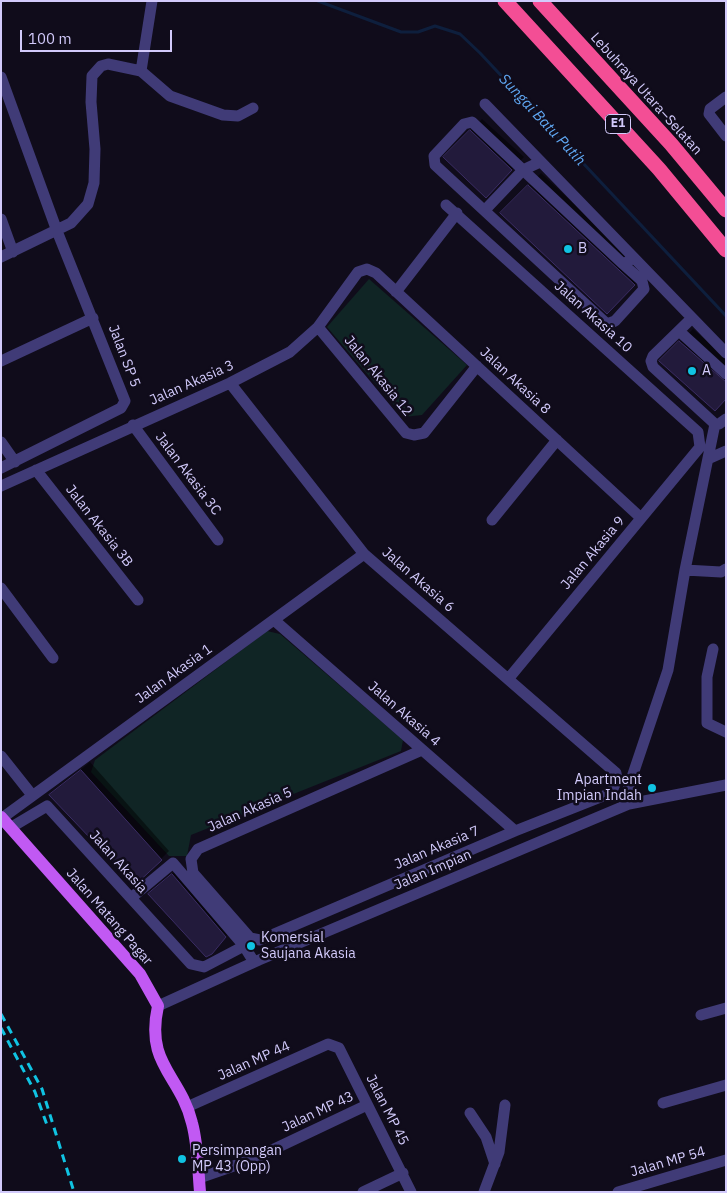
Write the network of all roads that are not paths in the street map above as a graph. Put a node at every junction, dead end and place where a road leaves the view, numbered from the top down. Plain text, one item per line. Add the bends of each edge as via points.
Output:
1 (152, 1) edge
2 (505, 1) edge
3 (540, 1) edge
4 (141, 71) junction
5 (1, 77) edge
6 (726, 97) edge
7 (485, 104) dead end
8 (253, 108) dead end
9 (726, 136) edge
10 (540, 162) junction
11 (523, 170) junction
12 (446, 204) dead end
13 (485, 210) junction
14 (726, 210) edge
15 (456, 213) junction
16 (1, 219) edge
17 (57, 231) junction
18 (726, 250) edge
19 (13, 252) junction
20 (1, 257) edge
21 (634, 258) junction
22 (623, 264) junction
23 (366, 269) joint
24 (396, 292) junction
25 (94, 318) junction
26 (692, 318) junction
27 (318, 326) junction
28 (679, 331) junction
29 (726, 353) edge
30 (1, 361) edge
31 (477, 366) junction
32 (726, 374) edge
33 (230, 383) junction
34 (726, 419) edge
35 (715, 424) junction
36 (133, 425) junction
37 (557, 440) junction
38 (1, 442) edge
39 (700, 447) joint
40 (726, 451) edge
41 (708, 459) junction
42 (15, 462) junction
43 (1, 468) edge
44 (36, 470) junction
45 (1, 486) edge
46 (642, 518) junction
47 (492, 520) dead end
48 (218, 540) dead end
49 (364, 554) junction
50 (726, 569) edge
51 (685, 570) junction
52 (1, 588) edge
53 (138, 600) dead end
54 (274, 620) junction
55 (713, 649) dead end
56 (53, 658) dead end
57 (509, 678) junction
58 (726, 732) edge
59 (422, 750) junction
60 (1, 756) edge
61 (616, 773) joint
62 (726, 785) edge
63 (32, 795) junction
64 (629, 804) junction
65 (4, 821) edge
66 (515, 831) junction
67 (131, 898) junction
68 (255, 940) joint
69 (244, 946) junction
70 (254, 962) junction
71 (158, 1006) junction
72 (726, 1008) edge
73 (701, 1015) dead end
74 (334, 1045) joint
75 (726, 1085) edge
76 (663, 1103) dead end
77 (367, 1105) junction
78 (505, 1105) dead end
79 (187, 1108) junction
80 (470, 1113) dead end
81 (726, 1160) edge
82 (494, 1164) junction
83 (402, 1173) junction
84 (199, 1178) junction
85 (200, 1192) edge
86 (364, 1192) edge
87 (411, 1192) edge
88 (484, 1192) edge
89 (618, 1192) edge

1 - 4 street
2 - 18 highway, E1 via 659,169
3 - 14 highway, Lebuhraya Utara–Selatan / E1
4 - 8 street via 170,96 215,112 238,116
4 - 17 street via 108,64 101,66 92,76 96,149 94,183 88,204 70,223
5 - 17 street, Jalan SP 5
6 - 9 street via 708,114
7 - 10 street
10 - 11 street
10 - 21 street
11 - 13 street
11 - 13 street via 475,124 464,124 433,160
11 - 22 street
12 - 15 street, Jalan Akasia 10
13 - 22 street via 607,324 615,322 644,289 642,281
15 - 24 street
15 - 39 street, Jalan Akasia 10 via 698,432
16 - 19 street
17 - 19 street
17 - 25 street, Jalan SP 5
19 - 20 street
21 - 22 street
21 - 26 street
23 - 24 street, Jalan Akasia 8 via 376,273
23 - 27 street, Jalan Akasia 3 via 358,272
24 - 31 street, Jalan Akasia 8
25 - 30 street
25 - 42 street, Jalan SP 5 via 125,404
26 - 28 street
26 - 29 street
27 - 31 street, Jalan Akasia 12 via 406,433 424,433
27 - 33 street, Jalan Akasia 3 via 290,352
28 - 32 street
28 - 35 street via 653,356 652,364
31 - 37 street, Jalan Akasia 8
33 - 36 street, Jalan Akasia 3
33 - 49 street, Jalan Akasia 6
34 - 35 street
35 - 41 street
36 - 44 street, Jalan Akasia 3
36 - 48 street, Jalan Akasia 3C
37 - 46 street, Jalan Akasia 8
37 - 47 street
38 - 42 street
39 - 46 street, Jalan Akasia 9
40 - 41 street
41 - 51 street
42 - 43 street
44 - 45 street, Jalan Akasia 3
44 - 53 street, Jalan Akasia 3B
46 - 57 street, Jalan Akasia 9
49 - 54 street, Jalan Akasia 1
49 - 57 street, Jalan Akasia 6
50 - 51 street via 721,572
51 - 64 street via 668,670 628,792
52 - 56 street
54 - 59 street, Jalan Akasia 4
54 - 63 street, Jalan Akasia 1
55 - 58 street via 707,677 707,723
57 - 61 street, Jalan Akasia 6
59 - 66 street, Jalan Akasia 4
59 - 68 street, Jalan Akasia 5 via 198,849 191,860 193,873
60 - 63 street
61 - 66 street, Jalan Akasia 7 via 618,780 611,794
62 - 64 street, Jalan Impian
63 - 65 street, Jalan Akasia 1
64 - 70 street, Jalan Impian
65 - 67 street, Jalan Akasia via 47,806
65 - 71 main road, Jalan Matang Pagar via 140,974
66 - 68 street, Jalan Akasia 7
67 - 69 street, Jalan Akasia via 196,967
67 - 69 street via 172,863
69 - 70 street
70 - 71 street, Jalan Impian
71 - 79 main road via 153,1027 159,1058
72 - 73 street
74 - 77 street, Jalan MP 45
74 - 79 street, Jalan MP 44 via 328,1044
75 - 76 street
77 - 83 street, Jalan MP 45
77 - 84 street, Jalan MP 43 via 251,1160
78 - 82 street via 499,1152
79 - 84 main road
80 - 82 street via 486,1137
81 - 89 street, Jalan MP 54
82 - 88 street
83 - 86 street
83 - 87 street, Jalan MP 45
84 - 85 main road

